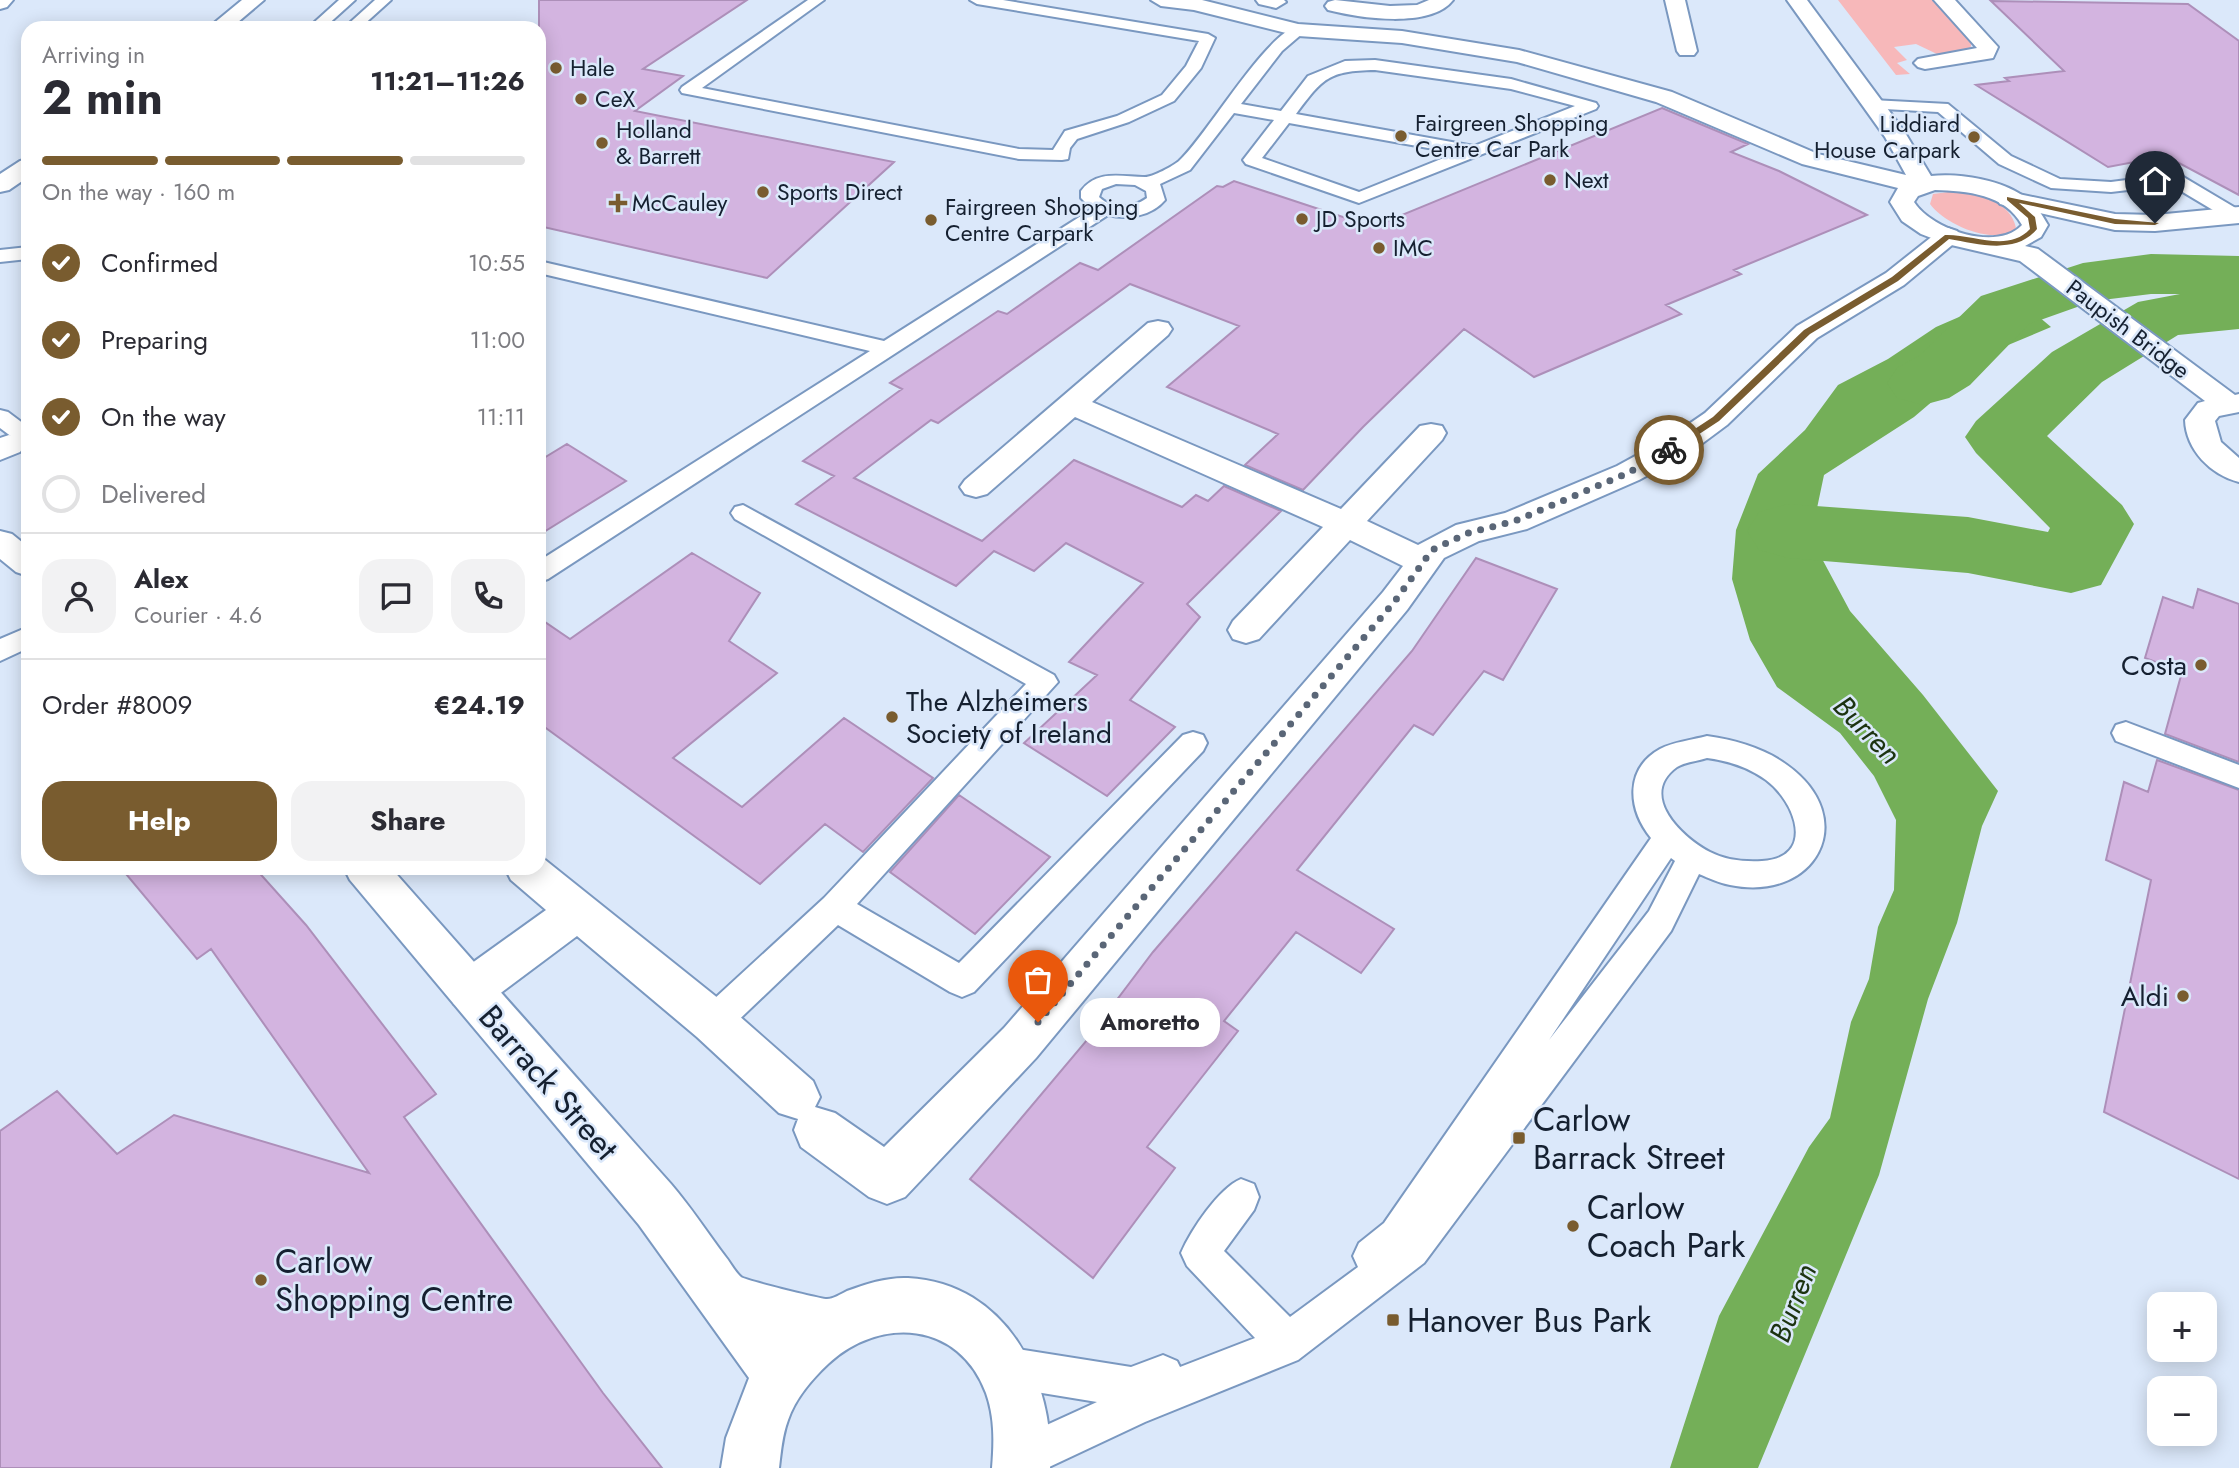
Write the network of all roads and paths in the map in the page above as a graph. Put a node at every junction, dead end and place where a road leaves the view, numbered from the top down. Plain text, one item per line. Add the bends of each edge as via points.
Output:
1 (254, 0) edge
2 (348, 0) edge
3 (384, 0) edge
4 (817, 0) edge
5 (977, 0) edge
6 (1161, 0) edge
7 (1443, 0) edge
8 (1675, 0) edge
9 (1797, 0) edge
10 (1944, 0) edge
11 (1335, 6) dead end
12 (227, 21) edge
13 (323, 21) edge
14 (359, 21) edge
15 (1298, 30) junction
16 (1687, 51) dead end
17 (1925, 63) dead end
18 (1872, 105) junction
19 (1229, 107) junction
20 (1282, 118) junction
21 (1896, 136) junction
22 (1474, 151) junction
23 (1062, 155) junction
24 (1837, 168) junction
25 (21, 171) edge
26 (1147, 183) junction
27 (0, 185) edge
28 (1096, 185) junction
29 (1920, 185) junction
30 (1964, 185) junction
31 (2009, 199) junction
32 (1105, 209) junction
33 (1903, 209) junction
34 (2236, 215) edge
35 (2115, 222) junction
36 (1948, 236) junction
37 (2031, 239) junction
38 (21, 254) edge
39 (0, 256) edge
40 (546, 269) edge
41 (1158, 329) dead end
42 (886, 348) junction
43 (2233, 403) edge
44 (1072, 404) junction
45 (1431, 433) dead end
46 (2239, 472) edge
47 (975, 487) dead end
48 (743, 513) dead end
49 (1345, 524) junction
50 (0, 542) edge
51 (21, 558) edge
52 (1424, 562) junction
53 (546, 569) edge
54 (1246, 629) dead end
55 (21, 640) edge
56 (0, 651) edge
57 (2126, 733) dead end
58 (1193, 743) dead end
59 (2239, 777) edge
60 (1680, 849) junction
61 (371, 875) edge
62 (534, 875) edge
63 (835, 906) junction
64 (578, 911) junction
65 (470, 990) junction
66 (713, 1022) junction
67 (1241, 1197) dead end
68 (728, 1301) junction
69 (831, 1327) junction
70 (1280, 1339) junction
71 (1005, 1367) junction
72 (780, 1376) junction
73 (1021, 1463) edge
74 (750, 1468) edge

1 - 12 street
2 - 13 lane
3 - 14 lane
4 - 23 lane via 688,90 1019,154
5 - 23 lane via 1208,38 1193,68 1168,98 1123,119 1071,135
6 - 15 street
7 - 11 street via 1407,12
8 - 16 street
9 - 18 street
10 - 17 street via 1988,47 1986,54
15 - 19 lane via 1277,48
15 - 24 street via 1402,37 1531,59 1664,97
18 - 21 street
18 - 34 lane via 1942,107 2005,160 2057,184 2111,187 2174,179
19 - 20 lane
19 - 26 lane via 1184,166
20 - 22 lane
20 - 22 lane via 1252,160 1359,198
20 - 22 lane via 1314,79 1345,66 1375,65 1496,80 1590,106
21 - 29 street
21 - 30 street
23 - 28 lane
24 - 29 street
24 - 33 street, Paupish Bridge
25 - 27 street
26 - 28 lane via 1115,179
26 - 32 lane via 1157,194 1150,205 1129,212
28 - 32 lane via 1090,198
29 - 30 street
29 - 33 street via 1905,192
30 - 31 street
31 - 35 street
31 - 37 street via 2032,217
32 - 42 lane
33 - 36 street, Paupish Bridge
34 - 35 street
35 - 37 street
36 - 37 street, Paupish Bridge via 1988,244
36 - 52 street via 1895,279 1807,332 1716,419 1681,444 1628,473 1515,521 1468,533 1432,550
37 - 43 street, Paupish Bridge via 2199,383
38 - 39 lane
40 - 42 lane
41 - 44 street
42 - 53 lane
43 - 46 street via 2209,409 2200,420 2200,434 2210,450
44 - 47 street
44 - 49 street
45 - 49 street
48 - 63 lane via 1044,682
49 - 52 street
49 - 54 street
50 - 51 street
52 - 66 street via 1020,1043 887,1179 807,1114
55 - 56 lane
57 - 59 lane
58 - 63 lane via 962,982
60 - 60 lane via 1652,818 1645,796 1648,775 1661,760 1681,750 1707,747 1752,758 1786,779 1803,800 1812,822 1810,844 1799,861 1778,872 1751,876 1721,871
60 - 70 lane via 1660,921 1411,1250
61 - 65 street, Barrack Street
62 - 64 street
63 - 66 lane
64 - 65 street
64 - 66 street
65 - 68 street, Barrack Street via 657,1207
67 - 70 lane via 1200,1253
68 - 69 street
68 - 72 street, Barrack Street
69 - 71 street via 869,1310 908,1305 946,1315 979,1335
69 - 72 street via 803,1348
70 - 71 lane via 1131,1387
70 - 73 lane
71 - 73 street via 1020,1408
72 - 74 street via 761,1413

